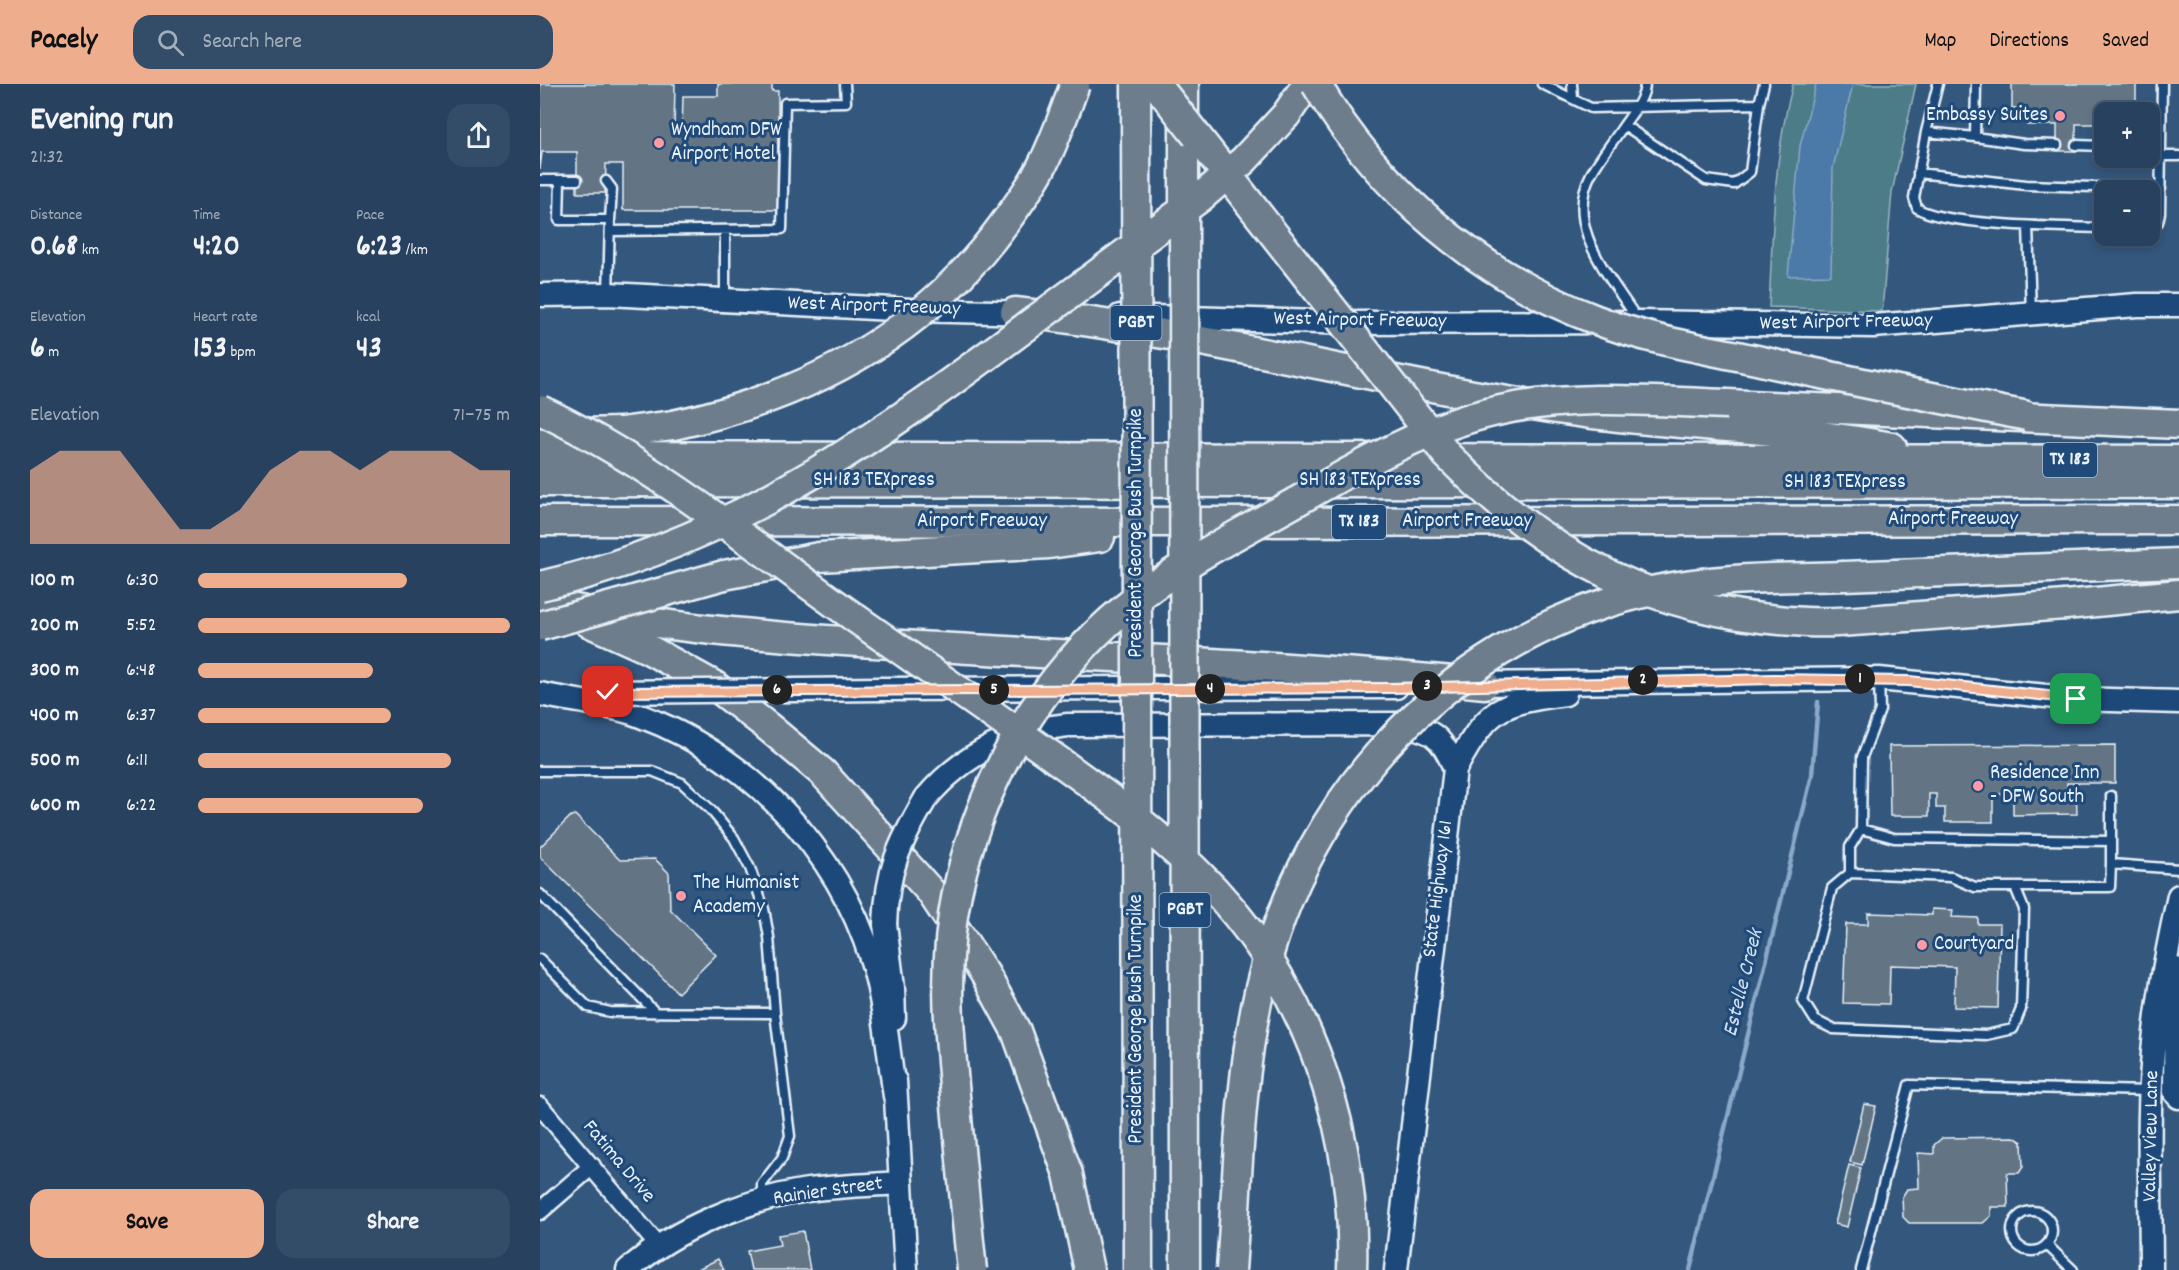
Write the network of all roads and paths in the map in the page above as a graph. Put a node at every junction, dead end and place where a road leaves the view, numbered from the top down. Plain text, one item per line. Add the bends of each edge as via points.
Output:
1 (845, 84) edge
2 (1075, 84) edge
3 (1136, 84) edge
4 (1156, 84) edge
5 (1184, 84) edge
6 (1307, 84) edge
7 (1317, 84) edge
8 (1542, 84) edge
9 (1572, 84) edge
10 (1645, 84) edge
11 (1764, 84) edge
12 (1938, 84) edge
13 (1976, 84) edge
14 (2162, 84) edge
15 (1573, 99) junction
16 (1759, 104) junction
17 (1635, 108) junction
18 (1624, 125) junction
19 (1926, 132) junction
20 (1975, 137) junction
21 (2057, 146) dead end
22 (2076, 146) dead end
23 (2094, 146) edge
24 (2161, 156) junction
25 (2179, 156) edge
26 (1918, 173) junction
27 (540, 180) edge
28 (560, 180) junction
29 (577, 180) dead end
30 (606, 180) dead end
31 (2161, 189) junction
32 (2160, 200) edge
33 (610, 220) junction
34 (2028, 226) junction
35 (2094, 228) edge
36 (725, 230) junction
37 (610, 231) junction
38 (608, 294) junction
39 (540, 295) edge
40 (725, 300) junction
41 (2179, 306) edge
42 (1015, 312) junction
43 (2031, 313) junction
44 (1639, 322) junction
45 (540, 411) edge
46 (2027, 416) junction
47 (2179, 424) edge
48 (540, 434) edge
49 (540, 456) edge
50 (1961, 459) junction
51 (2179, 460) edge
52 (540, 482) edge
53 (2179, 484) edge
54 (540, 497) edge
55 (2179, 497) edge
56 (2179, 520) edge
57 (540, 521) edge
58 (1211, 522) junction
59 (2179, 563) edge
60 (2179, 594) edge
61 (542, 604) edge
62 (1880, 679) junction
63 (1683, 680) junction
64 (1485, 684) junction
65 (540, 693) edge
66 (2129, 701) junction
67 (2179, 702) edge
68 (2179, 719) edge
69 (1455, 769) junction
70 (540, 771) edge
71 (2110, 796) dead end
72 (1861, 829) junction
73 (2111, 841) junction
74 (2111, 864) junction
75 (2179, 870) edge
76 (1850, 873) junction
77 (2015, 887) junction
78 (540, 894) edge
79 (2178, 902) edge
80 (540, 959) edge
81 (656, 1013) junction
82 (775, 1013) junction
83 (2153, 1091) junction
84 (895, 1096) junction
85 (2179, 1097) edge
86 (540, 1106) edge
87 (592, 1166) junction
88 (901, 1183) junction
89 (762, 1201) junction
90 (540, 1211) edge
91 (2048, 1245) junction
92 (660, 1248) junction
93 (628, 1270) edge
94 (906, 1270) edge
95 (972, 1270) edge
96 (1089, 1270) edge
97 (1138, 1270) edge
98 (1185, 1270) edge
99 (1231, 1270) edge
100 (1352, 1270) edge
101 (1396, 1270) edge
102 (1861, 1270) edge
103 (2073, 1270) edge
104 (2151, 1270) edge

1 - 36 lane via 846,102 785,103 782,229
2 - 48 highway, bridge via 1042,166 992,240 920,314 884,340 814,381 724,414 621,432
3 - 97 highway, President George Bush Turnpike / PGBT, bridge
4 - 60 highway, bridge via 1447,455 1516,520 1587,564 1681,602 1768,619 1845,621
5 - 98 highway, PGBT, bridge
6 - 61 highway, bridge via 1286,115 1244,160 1201,197 864,444 776,497
7 - 46 highway, bridge via 1359,148 1411,205 1477,258 1553,302 1651,337
8 - 15 lane
9 - 15 lane
10 - 17 lane
11 - 16 lane
12 - 19 lane
13 - 20 lane
14 - 24 lane
15 - 17 lane via 1591,108
16 - 17 lane
16 - 18 lane via 1750,172 1734,184 1706,180
17 - 18 lane
18 - 44 lane via 1591,174 1583,216 1587,238
19 - 20 lane
19 - 26 lane
20 - 21 lane
22 - 23 lane
24 - 25 lane
24 - 31 lane
26 - 31 lane via 2026,185
26 - 34 lane via 1914,198 1923,212
27 - 28 lane
28 - 29 lane
28 - 33 lane via 559,220
30 - 33 lane via 612,189
31 - 32 lane
33 - 37 lane
34 - 35 lane
34 - 43 lane
36 - 37 lane
36 - 40 lane
37 - 38 lane
38 - 39 main road, West Airport Freeway
38 - 40 main road, West Airport Freeway
40 - 42 main road, West Airport Freeway
41 - 43 main road, West Airport Freeway via 2136,305
42 - 44 main road, West Airport Freeway via 1350,323
42 - 50 highway via 1181,337 1576,412 1839,437
43 - 44 main road, West Airport Freeway via 1873,326
45 - 100 highway, bridge via 614,451 693,503 1070,770 1149,828 1196,871 1241,922 1272,966 1290,996 1318,1061 1347,1167
46 - 47 highway
46 - 95 highway, bridge via 1625,400 1538,403 1497,411 1430,431 1387,451 1163,580 1124,609 1061,673 1014,740 980,813 957,894 949,939 948,1012
49 - 50 highway, TX 183
50 - 51 highway, TX 183
52 - 53 highway, SH 183 TEXpress
54 - 55 highway, SH 183 TEXpress
56 - 58 highway, Airport Freeway / TX 183
57 - 58 highway, Airport Freeway / TX 183
58 - 61 highway, bridge via 1049,544 819,557
59 - 99 highway, bridge via 1689,584 1629,596 1579,612 1522,638 1477,665 1426,704 1363,771 1322,830 1285,903 1259,989 1248,1059
61 - 64 highway via 657,622 865,643
61 - 96 highway via 648,649 715,686 823,773 931,892 985,974 1016,1031 1068,1174
62 - 63 main road
62 - 66 main road
62 - 72 lane via 1880,710 1862,757
63 - 64 main road
63 - 69 main road, State Highway 161 via 1534,698 1503,707 1480,725
64 - 65 main road, bridge via 1099,691
65 - 84 main road via 637,715 705,747 750,779 811,840 851,908 872,962
66 - 67 main road
66 - 68 main road via 2157,706
69 - 84 main road, bridge via 1443,743 1433,733 1396,724 1068,725 1006,737 980,750 945,775 926,798 888,878 885,924 893,988
69 - 101 main road, State Highway 161
70 - 82 lane via 652,771 682,783 710,809 734,838 750,868 764,909
71 - 73 lane
72 - 73 lane via 1894,838
72 - 76 lane via 1850,847
73 - 74 lane
74 - 75 lane
74 - 77 lane via 2110,886
76 - 77 lane via 1951,877 1975,886
76 - 77 lane via 1832,888 1803,1001 1815,1020 1833,1029 1986,1035 2013,1029 2021,1009 2024,909
78 - 81 lane
79 - 83 main road, Valley View Lane via 2155,1034
79 - 85 main road via 2175,1092
80 - 81 lane via 588,1007 610,1012
81 - 82 lane
82 - 89 lane via 790,1136 782,1158 762,1184
83 - 102 lane via 1909,1085
83 - 104 main road, Valley View Lane
84 - 88 main road
86 - 87 street, Fatima Drive
87 - 90 street
87 - 92 street, Fatima Drive
88 - 89 main road, Rainier Street via 807,1191
88 - 94 main road
89 - 92 main road, Rainier Street via 710,1219
91 - 91 lane via 2034,1251 2020,1247 2012,1236 2017,1217 2027,1211 2047,1217 2053,1231
91 - 103 lane
92 - 93 main road, Rainier Street

